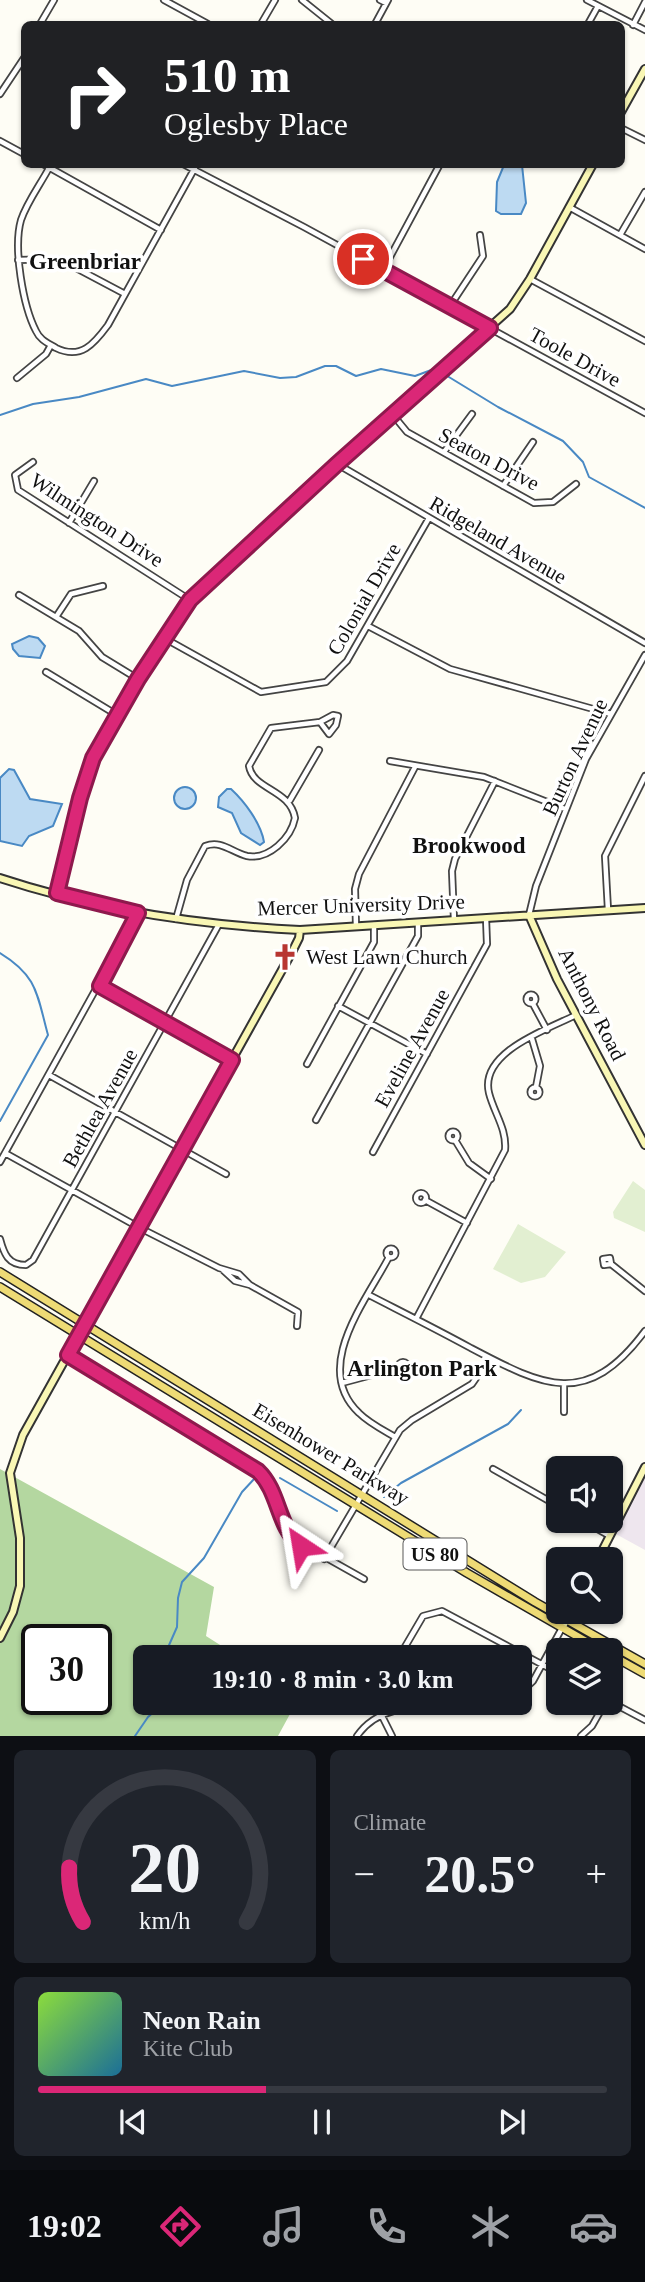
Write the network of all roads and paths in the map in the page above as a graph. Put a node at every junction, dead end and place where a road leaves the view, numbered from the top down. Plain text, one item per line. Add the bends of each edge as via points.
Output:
1 (54, 0) edge
2 (164, 0) edge
3 (275, 0) edge
4 (303, 0) edge
5 (380, 0) edge
6 (587, 0) edge
7 (387, 2) edge
8 (645, 2) edge
9 (598, 6) junction
10 (42, 21) edge
11 (202, 21) edge
12 (263, 21) edge
13 (328, 21) edge
14 (377, 21) edge
15 (590, 21) edge
16 (633, 24) junction
17 (645, 30) edge
18 (21, 62) edge
19 (645, 69) edge
20 (0, 94) edge
21 (625, 105) edge
22 (625, 130) edge
23 (645, 140) edge
24 (0, 141) edge
25 (21, 153) edge
26 (50, 168) joint
27 (189, 168) edge
28 (195, 168) edge
29 (438, 168) edge
30 (589, 168) edge
31 (194, 171) junction
32 (645, 191) edge
33 (569, 207) junction
34 (161, 230) junction
35 (480, 235) dead end
36 (620, 235) junction
37 (645, 249) edge
38 (19, 260) junction
39 (383, 270) junction
40 (530, 279) junction
41 (125, 295) junction
42 (450, 306) junction
43 (490, 328) junction
44 (645, 341) edge
45 (51, 345) junction
46 (17, 378) dead end
47 (645, 413) edge
48 (392, 414) junction
49 (472, 414) dead end
50 (533, 442) dead end
51 (444, 452) junction
52 (33, 462) dead end
53 (337, 464) junction
54 (94, 481) dead end
55 (576, 484) dead end
56 (503, 486) junction
57 (429, 518) junction
58 (69, 523) junction
59 (103, 586) dead end
60 (19, 594) dead end
61 (190, 600) junction
62 (56, 617) junction
63 (368, 626) junction
64 (164, 638) junction
65 (645, 643) edge
66 (645, 655) edge
67 (46, 672) dead end
68 (138, 679) junction
69 (611, 714) junction
70 (117, 715) junction
71 (320, 722) junction
72 (319, 750) dead end
73 (390, 761) dead end
74 (415, 767) junction
75 (645, 776) edge
76 (495, 781) junction
77 (290, 800) junction
78 (565, 808) junction
79 (0, 878) edge
80 (57, 893) junction
81 (645, 908) edge
82 (608, 909) junction
83 (138, 913) junction
84 (529, 915) junction
85 (486, 918) junction
86 (176, 920) junction
87 (454, 920) junction
88 (418, 923) junction
89 (374, 925) junction
90 (218, 926) junction
91 (356, 926) junction
92 (300, 930) junction
93 (100, 986) junction
94 (533, 1004) dead end
95 (338, 1006) junction
96 (576, 1015) junction
97 (166, 1023) junction
98 (370, 1023) junction
99 (547, 1030) junction
100 (532, 1039) junction
101 (427, 1054) junction
102 (232, 1060) junction
103 (307, 1064) dead end
104 (49, 1075) junction
105 (536, 1087) dead end
106 (116, 1112) junction
107 (316, 1120) dead end
108 (455, 1140) dead end
109 (644, 1141) edge
110 (183, 1148) junction
111 (373, 1152) dead end
112 (5, 1153) junction
113 (0, 1162) edge
114 (226, 1174) dead end
115 (491, 1179) junction
116 (72, 1191) junction
117 (425, 1200) dead end
118 (467, 1223) junction
119 (140, 1228) junction
120 (0, 1239) edge
121 (388, 1256) dead end
122 (611, 1264) dead end
123 (0, 1272) edge
124 (0, 1287) edge
125 (645, 1291) edge
126 (369, 1294) junction
127 (416, 1319) junction
128 (86, 1324) junction
129 (297, 1326) dead end
130 (645, 1331) edge
131 (79, 1336) junction
132 (68, 1355) junction
133 (489, 1358) junction
134 (398, 1368) dead end
135 (342, 1383) junction
136 (564, 1384) junction
137 (565, 1412) dead end
138 (395, 1437) junction
139 (645, 1467) edge
140 (493, 1469) dead end
141 (361, 1493) junction
142 (546, 1499) edge
143 (355, 1505) junction
144 (605, 1533) edge
145 (610, 1536) junction
146 (604, 1547) edge
147 (324, 1559) junction
148 (364, 1579) dead end
149 (546, 1608) edge
150 (564, 1624) edge
151 (573, 1624) edge
152 (562, 1628) junction
153 (0, 1638) edge
154 (580, 1638) edge
155 (406, 1645) edge
156 (506, 1645) edge
157 (532, 1659) edge
158 (623, 1662) edge
159 (542, 1664) junction
160 (645, 1664) edge
161 (546, 1666) edge
162 (645, 1674) edge
163 (532, 1682) edge
164 (623, 1708) edge
165 (385, 1715) edge
166 (598, 1715) edge
167 (382, 1716) junction
168 (645, 1720) edge
169 (357, 1736) edge
170 (392, 1736) edge
171 (581, 1736) edge

1 - 10 street
2 - 11 street
3 - 12 street
4 - 13 street
5 - 7 street
6 - 9 street
7 - 14 street
8 - 16 street
9 - 15 street
9 - 16 street
16 - 17 street
18 - 20 street
19 - 21 street
22 - 23 street
24 - 25 street
26 - 34 street
26 - 38 street via 21,221
27 - 31 street, Toole Drive
28 - 31 street
29 - 39 street
30 - 33 street
31 - 34 street
31 - 39 street, Toole Drive
32 - 36 street
33 - 36 street
33 - 40 street
34 - 41 street
35 - 42 street via 482,256
36 - 37 street
38 - 41 street via 59,259
38 - 45 street via 35,330
39 - 42 street, Toole Drive
40 - 43 street
40 - 44 street
41 - 45 street via 108,325 86,349 71,353
42 - 43 street, Toole Drive
43 - 47 street, Toole Drive
43 - 48 street
45 - 46 street
48 - 51 street, Seaton Drive via 407,432
48 - 53 street
49 - 51 street
50 - 56 street
51 - 56 street, Seaton Drive
52 - 58 street, Wilmington Drive via 18,471 15,484
53 - 57 street, Ridgeland Avenue
53 - 61 street
54 - 58 street
55 - 56 street, Seaton Drive via 558,499 540,504
57 - 63 street, Colonial Drive
57 - 65 street, Ridgeland Avenue
58 - 61 street, Wilmington Drive
59 - 62 street via 71,594
60 - 62 street
61 - 64 street
62 - 68 street via 84,634 102,657
63 - 64 street, Colonial Drive via 334,678 269,691 253,689
63 - 69 street via 450,669
64 - 68 street
66 - 69 street, Burton Avenue
67 - 70 street
68 - 70 street
69 - 78 street, Burton Avenue
70 - 80 street via 83,786
71 - 71 street via 330,734 338,716
71 - 77 street via 271,728 249,766 253,776
72 - 77 street
73 - 74 street
74 - 76 street
74 - 91 street via 359,874
75 - 82 street via 605,856
76 - 78 street
76 - 87 street via 455,859
77 - 86 street via 294,824 271,851 249,856 215,844 201,849
78 - 84 street, Burton Avenue
79 - 80 street, Mercer University Drive
80 - 83 street, Mercer University Drive
81 - 82 street, Mercer University Drive
82 - 84 street, Mercer University Drive
83 - 86 street, Mercer University Drive
83 - 93 street
84 - 85 street, Mercer University Drive
84 - 96 street, Anthony Road
85 - 87 street, Mercer University Drive
85 - 101 street, Eveline Avenue via 486,944
86 - 90 street, Mercer University Drive
87 - 88 street, Mercer University Drive
88 - 89 street, Mercer University Drive
88 - 98 street via 418,936
89 - 91 street, Mercer University Drive
89 - 95 street via 375,940
90 - 92 street, Mercer University Drive
90 - 97 street, Bethlea Avenue
91 - 92 street, Mercer University Drive
92 - 102 street
93 - 97 street
93 - 104 street
94 - 99 street
95 - 98 street
95 - 103 street
96 - 99 street
96 - 109 street, Anthony Road
97 - 102 street
97 - 106 street, Bethlea Avenue
98 - 101 street
98 - 107 street
99 - 100 street
100 - 105 street via 540,1066
100 - 115 street via 506,1052 491,1070 489,1093 506,1143
101 - 111 street, Eveline Avenue
102 - 110 street
104 - 106 street
104 - 112 street
106 - 110 street
106 - 116 street, Bethlea Avenue
108 - 115 street via 469,1163
110 - 114 street
110 - 119 street
112 - 113 street
112 - 116 street
115 - 118 street
116 - 119 street
116 - 120 street, Bethlea Avenue via 26,1265 8,1259
117 - 118 street
118 - 127 street
119 - 128 street
119 - 129 street via 298,1312
121 - 126 street
122 - 125 street
123 - 128 main road, Eisenhower Parkway / US 80
124 - 131 main road, Eisenhower Parkway / US 80
126 - 127 street
126 - 135 street via 342,1348
127 - 133 street
128 - 131 street
128 - 141 main road, Eisenhower Parkway / US 80
130 - 136 street via 608,1370
131 - 132 street
131 - 143 main road, Eisenhower Parkway / US 80
132 - 147 street via 258,1471 269,1484 289,1534
132 - 153 street via 23,1434 10,1473 22,1563 13,1612
133 - 136 street via 529,1378
133 - 138 street via 472,1384 412,1420
134 - 135 street
135 - 138 street via 358,1413
136 - 137 street
138 - 141 street
139 - 145 street
140 - 142 street
141 - 143 street
141 - 149 main road, Eisenhower Parkway / US 80
143 - 147 street
143 - 152 main road, Eisenhower Parkway / US 80
144 - 145 street
145 - 146 street
147 - 148 street
150 - 152 street
151 - 160 main road, Eisenhower Parkway / US 80
152 - 154 main road, Eisenhower Parkway / US 80
152 - 159 street
155 - 156 street via 423,1616 442,1611
157 - 159 street
158 - 162 main road
159 - 161 street
159 - 163 street
164 - 168 street
165 - 167 street
166 - 171 street
167 - 169 street via 366,1724
167 - 170 street

